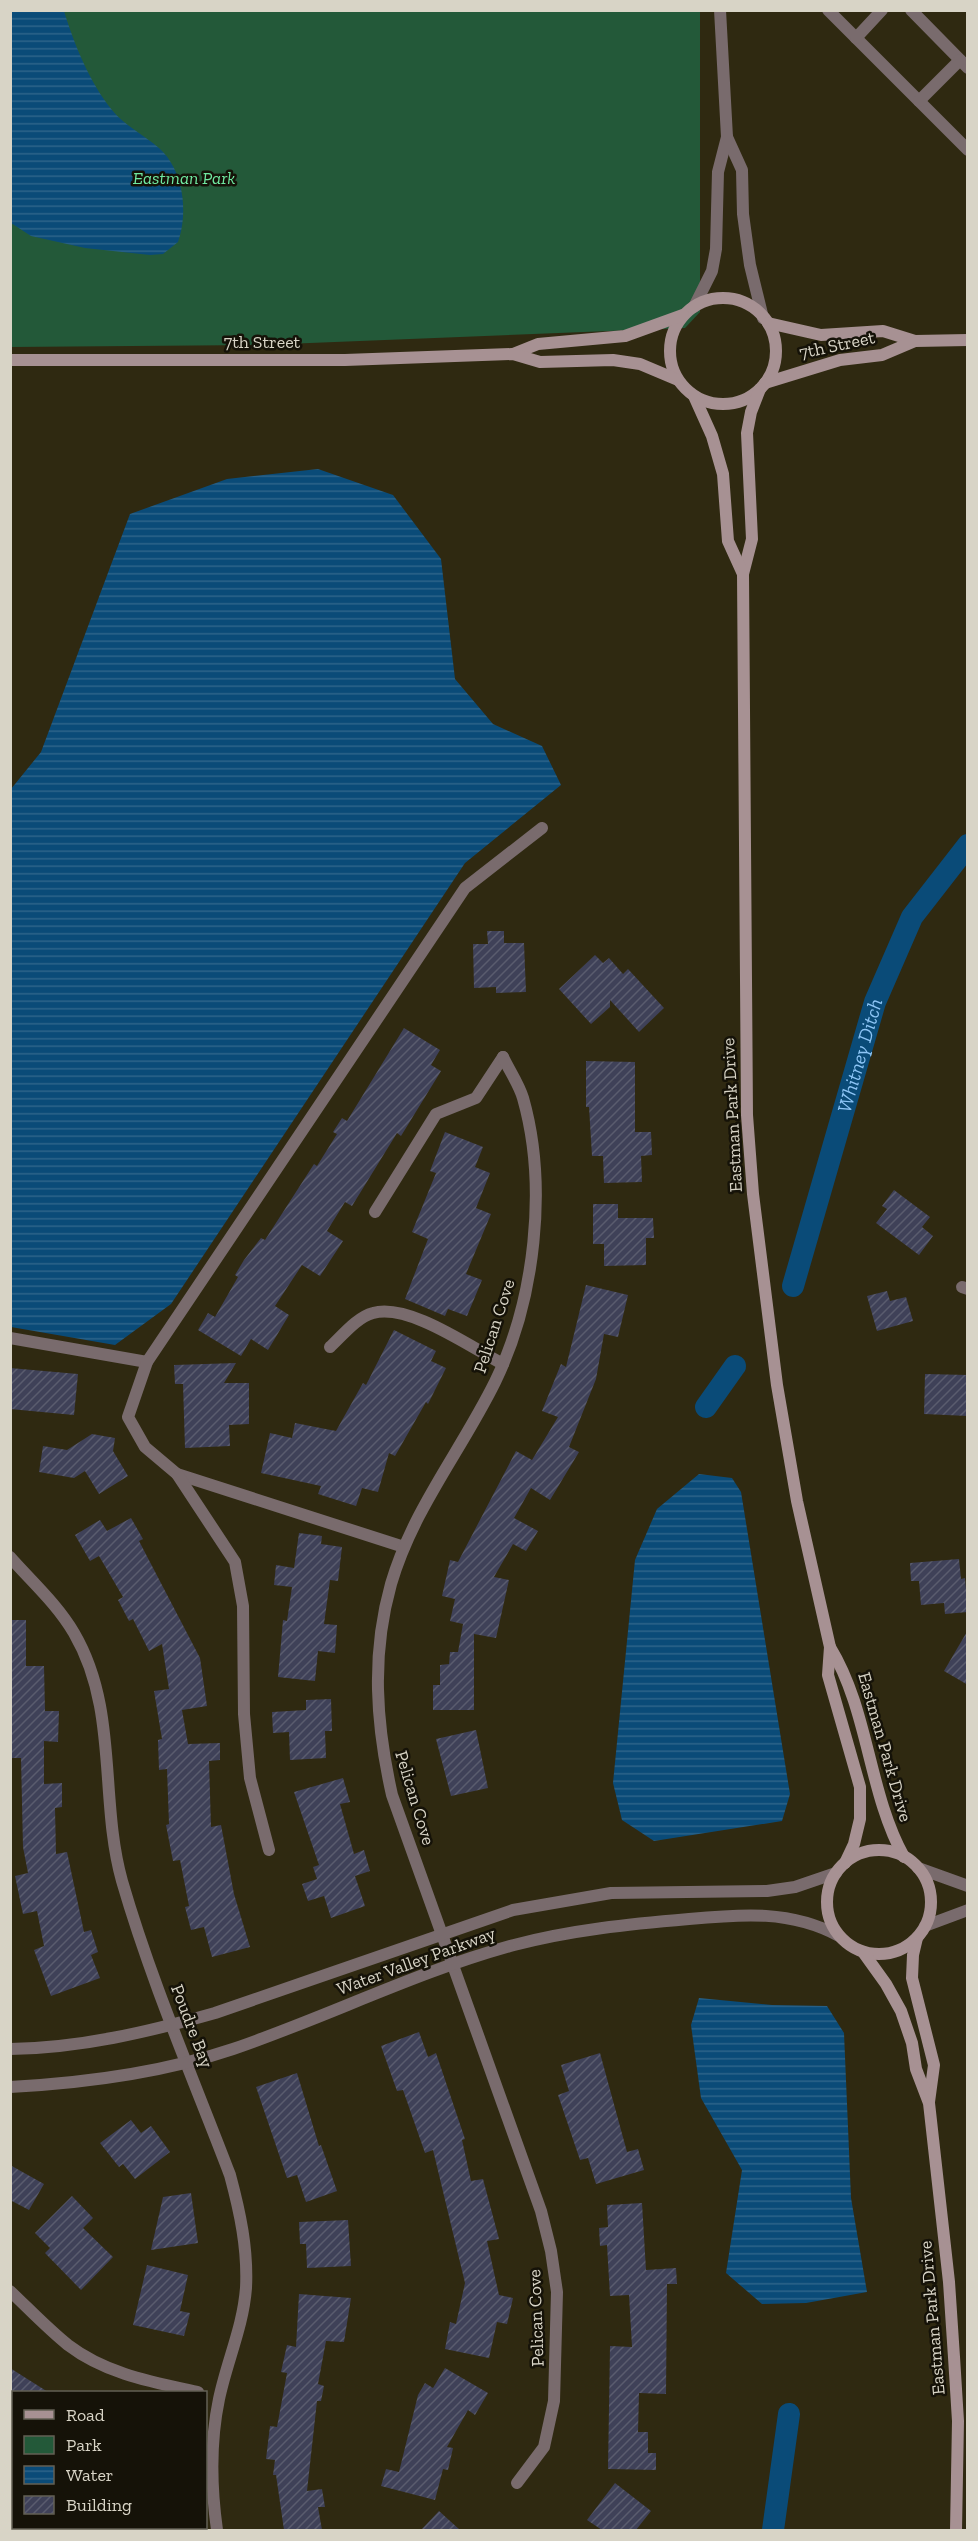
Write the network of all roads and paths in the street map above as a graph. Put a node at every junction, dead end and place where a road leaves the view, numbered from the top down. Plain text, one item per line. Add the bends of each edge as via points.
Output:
1 (720, 10) edge
2 (828, 10) edge
3 (882, 10) edge
4 (911, 10) edge
5 (856, 38) junction
6 (964, 64) edge
7 (919, 101) junction
8 (727, 137) junction
9 (968, 150) edge
10 (690, 310) junction
11 (765, 321) junction
12 (968, 340) edge
13 (915, 341) junction
14 (513, 354) junction
15 (10, 360) edge
16 (678, 380) junction
17 (763, 386) junction
18 (694, 396) junction
19 (742, 574) junction
20 (542, 828) dead end
21 (375, 1212) dead end
22 (10, 1338) edge
23 (330, 1347) dead end
24 (147, 1362) junction
25 (503, 1364) junction
26 (177, 1474) junction
27 (404, 1547) junction
28 (10, 1557) edge
29 (830, 1647) junction
30 (269, 1850) dead end
31 (904, 1857) junction
32 (845, 1863) junction
33 (918, 1868) junction
34 (836, 1873) junction
35 (968, 1886) edge
36 (968, 1910) edge
37 (925, 1926) junction
38 (442, 1933) junction
39 (839, 1936) junction
40 (918, 1937) junction
41 (863, 1952) junction
42 (454, 1965) junction
43 (172, 2025) junction
44 (10, 2049) edge
45 (187, 2062) junction
46 (10, 2087) edge
47 (929, 2103) junction
48 (10, 2291) edge
49 (194, 2391) edge
50 (207, 2394) edge
51 (219, 2398) junction
52 (517, 2483) dead end
53 (217, 2530) edge
54 (956, 2530) edge

1 - 8 street
2 - 5 street
3 - 5 street
4 - 6 street
5 - 7 street
6 - 7 street
7 - 9 street
8 - 10 street via 718,172 712,271
8 - 11 street via 742,170 750,266
10 - 11 street via 708,301 738,301
10 - 14 street, 7th Street via 625,336 538,344
10 - 16 street via 672,338 672,367
11 - 13 street, 7th Street via 821,335 883,331
11 - 17 street via 773,335 775,353 772,372
12 - 13 street, 7th Street
13 - 17 street, 7th Street via 882,355 840,360
14 - 15 street, 7th Street via 345,360
14 - 16 street, 7th Street via 540,362 613,360 640,364
16 - 18 street
17 - 18 street via 745,400 728,404 710,403
17 - 19 street, Eastman Park Drive via 747,433 752,539
18 - 19 street, Eastman Park Drive via 723,474 728,541
19 - 29 street, Eastman Park Drive via 745,1014 753,1194 777,1385 797,1501
20 - 24 street via 465,888
21 - 25 street, Pelican Cove via 436,1114 476,1098 503,1057 523,1096 533,1144 534,1203 529,1276
22 - 24 street
23 - 25 street via 370,1313 390,1310 415,1317
24 - 26 street via 128,1417 146,1447
25 - 27 street, Pelican Cove via 419,1512
26 - 27 street
26 - 30 street via 235,1562 243,1606 244,1714 250,1778
27 - 38 street, Pelican Cove via 380,1642 377,1714 392,1795
28 - 43 street, Poudre Bay via 61,1613 75,1634 97,1686 105,1727 119,1869 147,1961
29 - 31 street, Eastman Park Drive via 845,1672 885,1817
29 - 32 street, Eastman Park Drive via 828,1675 860,1787 860,1819
31 - 32 street via 889,1851 873,1851
31 - 33 street
32 - 34 street
33 - 35 street
33 - 37 street via 930,1896
34 - 38 street, Water Valley Parkway via 795,1887 767,1891 611,1893 582,1897 513,1910
34 - 39 street via 827,1898 829,1917
36 - 37 street
37 - 40 street
38 - 42 street, Pelican Cove
38 - 43 street, Water Valley Parkway
39 - 41 street
39 - 42 street, Water Valley Parkway via 795,1918 767,1914 726,1916 556,1936
40 - 41 street via 894,1952
40 - 47 street, Eastman Park Drive via 912,1978 934,2065
41 - 47 street, Eastman Park Drive via 901,2011
42 - 45 street, Water Valley Parkway via 232,2049
42 - 52 street, Pelican Cove via 541,2211 557,2292 554,2401 548,2436 535,2462
43 - 44 street, Water Valley Parkway via 110,2039
43 - 45 street, Poudre Bay
45 - 46 street, Water Valley Parkway via 104,2079
45 - 51 street, Poudre Bay via 230,2175 244,2234 246,2281 242,2319
47 - 54 street, Eastman Park Drive via 954,2357 958,2421
48 - 49 street via 90,2359 133,2377
50 - 51 street
51 - 53 street, Poudre Bay via 212,2495

